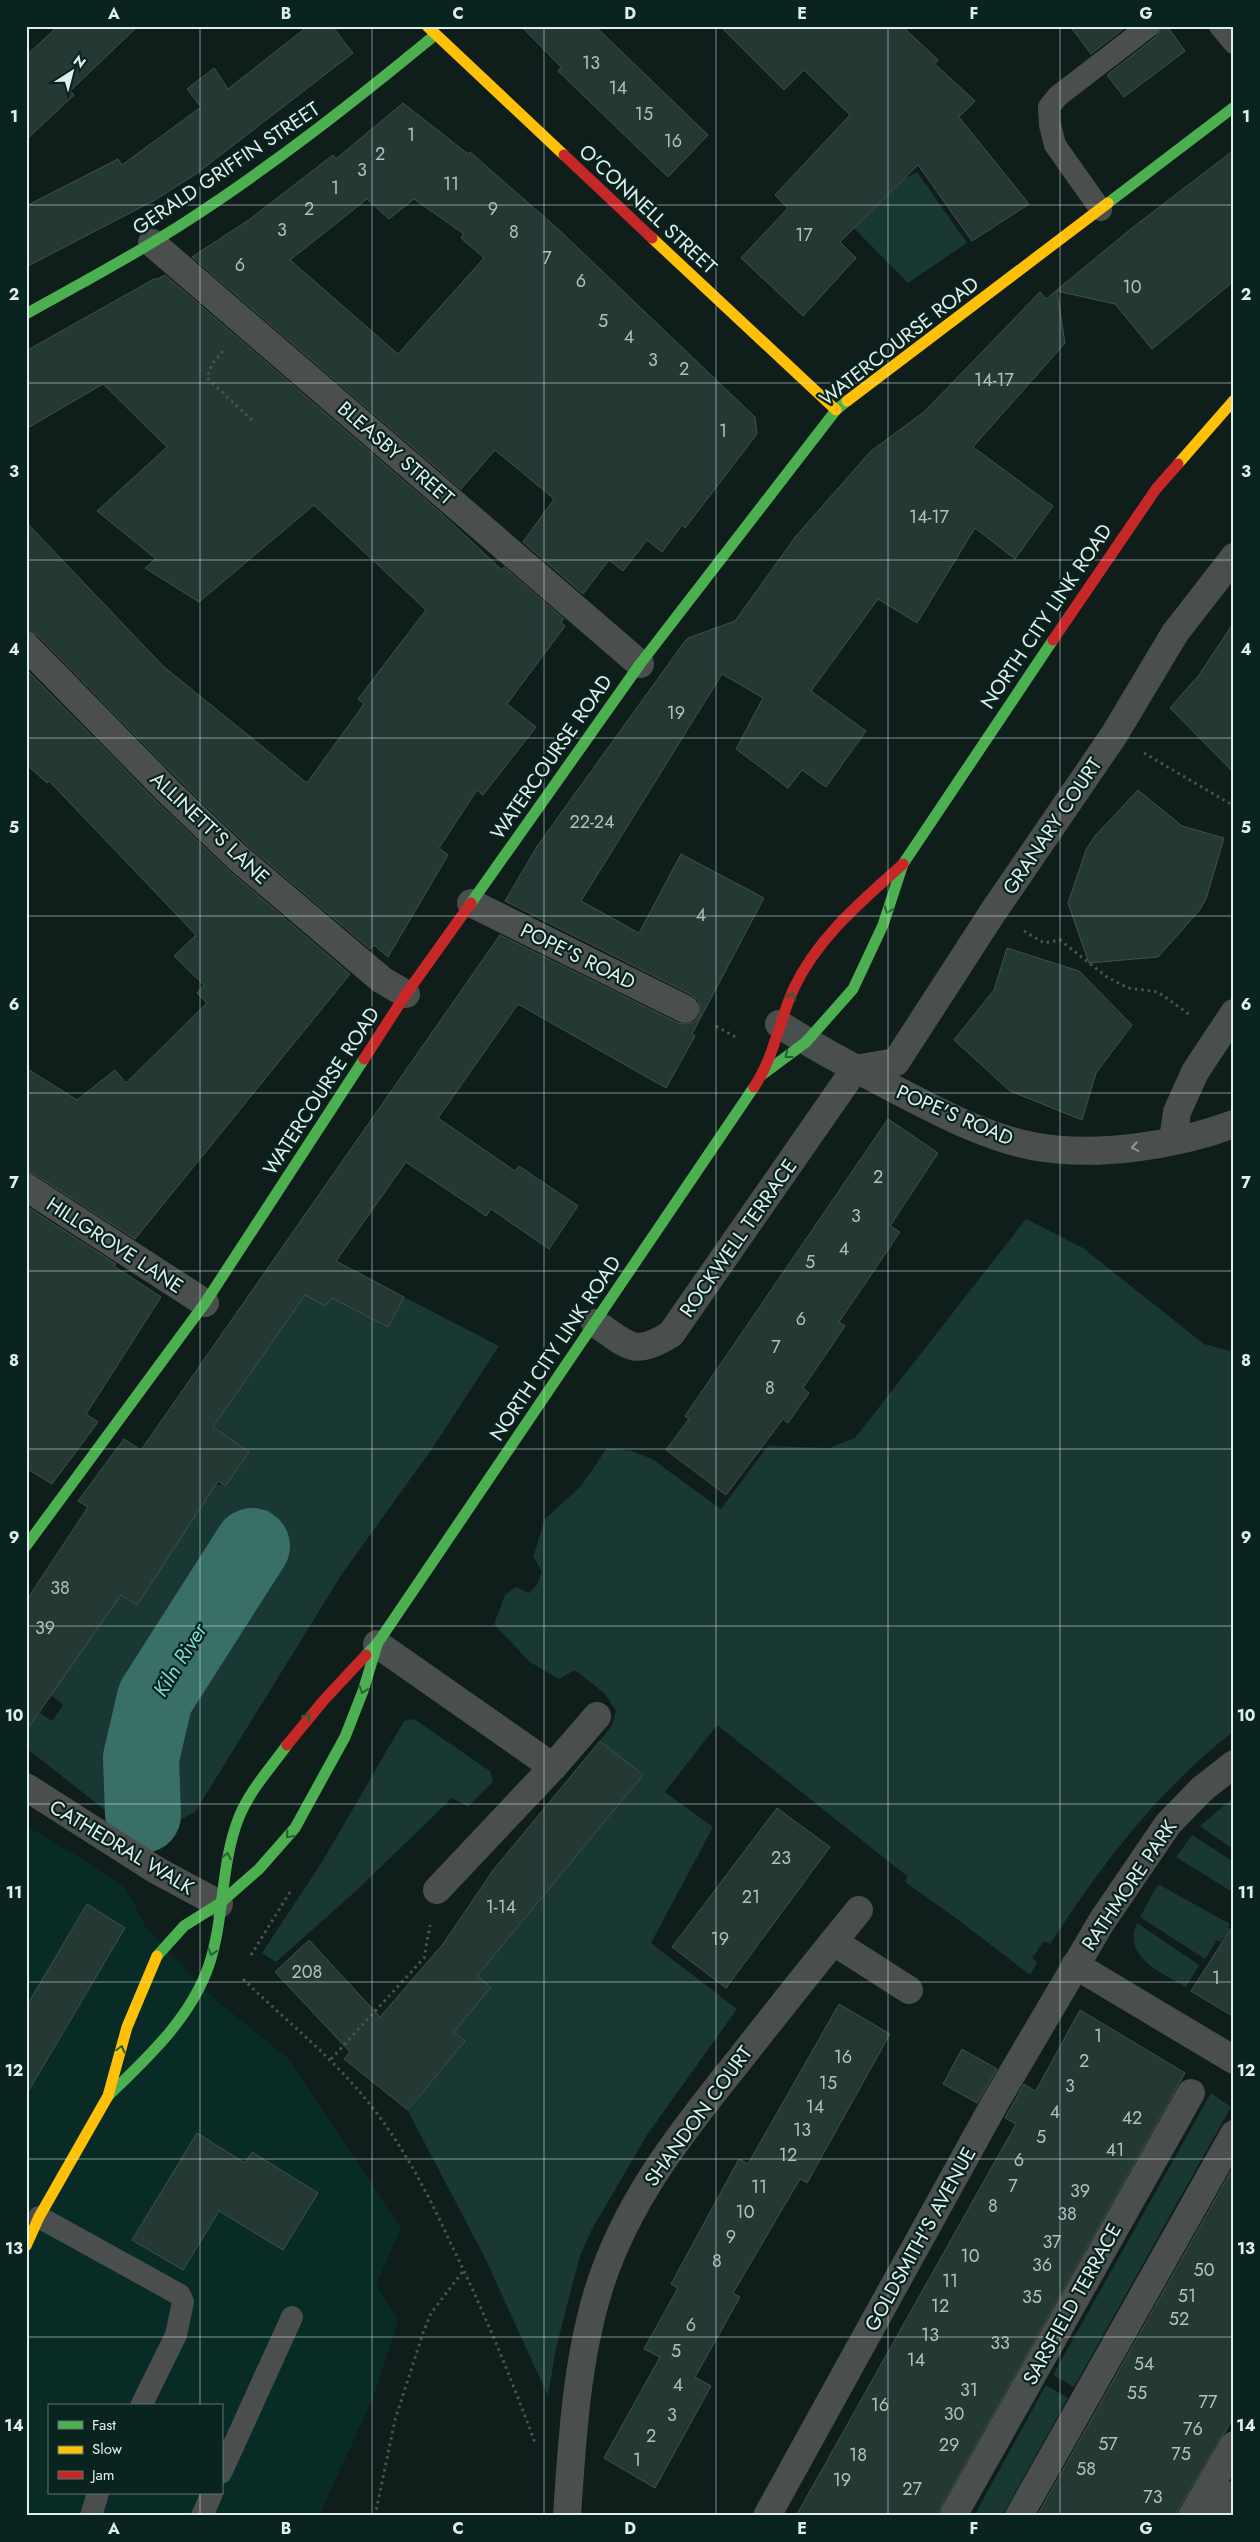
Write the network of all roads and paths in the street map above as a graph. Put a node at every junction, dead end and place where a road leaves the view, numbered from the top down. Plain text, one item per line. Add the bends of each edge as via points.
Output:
1 (1149, 26) edge
2 (1220, 26) edge
3 (435, 29) edge
4 (1234, 43) edge
5 (1234, 107) edge
6 (1101, 210) junction
7 (152, 243) junction
8 (26, 314) edge
9 (247, 323) junction
10 (1234, 400) edge
11 (836, 410) junction
12 (255, 423) dead end
13 (1234, 557) edge
14 (26, 646) edge
15 (640, 664) junction
16 (1114, 735) junction
17 (1234, 806) edge
18 (904, 864) junction
19 (471, 903) junction
20 (993, 912) junction
21 (1158, 992) dead end
22 (406, 994) junction
23 (684, 1009) dead end
24 (1234, 1013) edge
25 (779, 1024) junction
26 (806, 1042) junction
27 (855, 1069) junction
28 (763, 1074) junction
29 (1234, 1124) edge
30 (1173, 1140) junction
31 (26, 1187) edge
32 (205, 1303) junction
33 (594, 1323) junction
34 (26, 1546) edge
35 (377, 1644) junction
36 (597, 1716) dead end
37 (1234, 1764) edge
38 (552, 1767) junction
39 (26, 1787) edge
40 (295, 1884) dead end
41 (437, 1890) joint
42 (219, 1904) junction
43 (859, 1910) dead end
44 (834, 1942) junction
45 (250, 1958) dead end
46 (1075, 1965) junction
47 (239, 1975) dead end
48 (909, 1990) dead end
49 (331, 2059) junction
50 (1234, 2060) edge
51 (1191, 2093) dead end
52 (108, 2096) junction
53 (1234, 2134) edge
54 (39, 2217) junction
55 (26, 2246) edge
56 (464, 2270) junction
57 (292, 2316) dead end
58 (142, 2404) edge
59 (1234, 2446) edge
60 (538, 2452) dead end
61 (222, 2471) edge
62 (98, 2494) edge
63 (212, 2494) edge
64 (1234, 2495) edge
65 (91, 2516) edge
66 (202, 2516) edge
67 (375, 2516) edge
68 (567, 2516) edge
69 (767, 2516) edge
70 (954, 2516) edge
71 (1019, 2516) edge
72 (1192, 2516) edge
73 (1220, 2516) edge

1 - 6 lane via 1058,96 1050,107 1055,145
2 - 4 lane
3 - 7 main road, GERALD GRIFFIN STREET via 350,106 268,166
3 - 11 main road, O'CONNELL STREET
5 - 6 main road, WATERCOURSE ROAD
6 - 11 main road, WATERCOURSE ROAD
7 - 8 main road, GERALD GRIFFIN STREET
7 - 9 street, BLEASBY STREET
9 - 12 path via 212,364 207,378
9 - 15 street, BLEASBY STREET
10 - 18 main road, NORTH CITY LINK ROAD via 1162,482 1118,543
11 - 15 main road, WATERCOURSE ROAD
13 - 16 street, GRANARY COURT via 1175,633
14 - 22 street, ALLINETT'S LANE via 237,857 382,980
15 - 19 main road, WATERCOURSE ROAD
16 - 17 path
16 - 20 street, GRANARY COURT
25 -> 18 main road, NORTH CITY LINK ROAD via 810,960 855,907
18 -> 26 main road, NORTH CITY LINK ROAD via 883,925 853,989
19 - 22 main road, WATERCOURSE ROAD
19 - 23 street, POPE'S ROAD
20 - 21 path via 1044,943 1060,940 1107,977 1128,988
20 - 27 street, GRANARY COURT via 896,1062
22 - 32 main road, WATERCOURSE ROAD
24 - 30 street via 1195,1072 1177,1112
25 - 26 street, POPE'S ROAD
25 - 28 main road, NORTH CITY LINK ROAD
26 - 27 street, POPE'S ROAD
26 -> 28 main road, NORTH CITY LINK ROAD
30 -> 27 street, POPE'S ROAD via 1128,1149 1032,1146 997,1136 944,1114
27 - 33 street, ROCKWELL TERRACE via 671,1334 653,1346 631,1347
28 - 33 main road, NORTH CITY LINK ROAD
29 - 30 street, POPE'S ROAD
31 - 32 street, HILLGROVE LANE
32 - 34 main road, WATERCOURSE ROAD
33 - 35 main road, NORTH CITY LINK ROAD
35 - 38 street
35 -> 42 main road, NORTH CITY LINK ROAD via 345,1737 295,1828 259,1870
42 -> 35 main road, NORTH CITY LINK ROAD via 227,1852 247,1800 308,1715
36 - 38 street
37 - 46 street, RATHMORE PARK via 1202,1789 1168,1824 1121,1890
38 - 41 street
39 - 42 street, CATHEDRAL WALK via 156,1870
40 - 45 path
41 - 49 path via 424,1958
42 -> 52 main road, NORTH CITY LINK ROAD via 214,1945 203,1981 163,2042
52 -> 42 main road, NORTH CITY LINK ROAD via 127,2027 157,1956 184,1926
43 - 44 street, SHANDON COURT
44 - 48 street
44 - 68 street, SHANDON COURT via 677,2138 648,2180 621,2231 597,2296 583,2360
46 - 50 street, RATHMORE PARK
46 - 69 street, GOLDSMITH'S AVENUE via 996,2101
47 - 49 path
49 - 56 path via 372,2107 404,2152
51 - 70 street, SARSFIELD TERRACE
52 - 54 main road, NORTH CITY LINK ROAD
53 - 71 street
54 - 55 main road, NORTH CITY LINK ROAD
54 - 58 lane via 180,2295 184,2302 176,2335
56 - 60 path via 493,2334
56 - 67 path via 432,2313 423,2333 395,2420
57 - 61 lane
59 - 72 street
62 - 65 lane
63 - 66 lane
64 - 73 street

